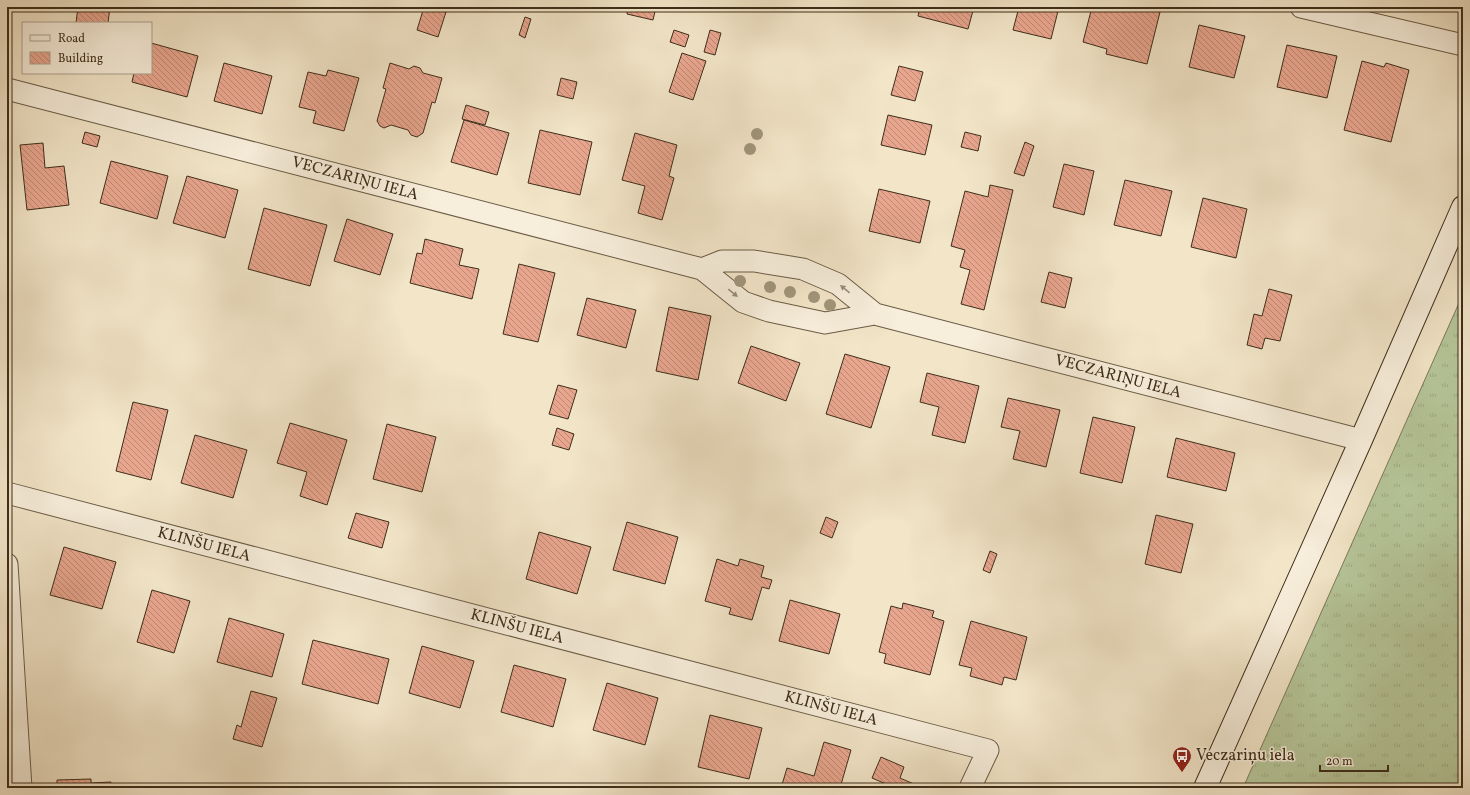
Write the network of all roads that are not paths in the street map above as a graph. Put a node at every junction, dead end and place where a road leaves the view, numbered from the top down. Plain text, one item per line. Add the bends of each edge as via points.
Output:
1 (1301, 7) edge
2 (1463, 45) edge
3 (7, 89) edge
4 (1463, 207) edge
5 (702, 269) junction
6 (875, 314) junction
7 (1362, 440) junction
8 (7, 493) edge
9 (7, 564) edge
10 (11, 687) edge
11 (21, 788) edge
12 (970, 788) edge
13 (1205, 788) edge

1 - 2 street
3 - 5 street, VECZARIŅU IELA
4 - 7 main road
5 -> 6 street, VECZARIŅU IELA via 743,302 769,311 825,323
6 -> 5 street, VECZARIŅU IELA via 838,284 803,269 754,261 722,261
6 - 7 street, VECZARIŅU IELA
7 - 13 main road
8 - 12 street, KLINŠU IELA via 988,750
9 - 10 street
10 - 11 street

